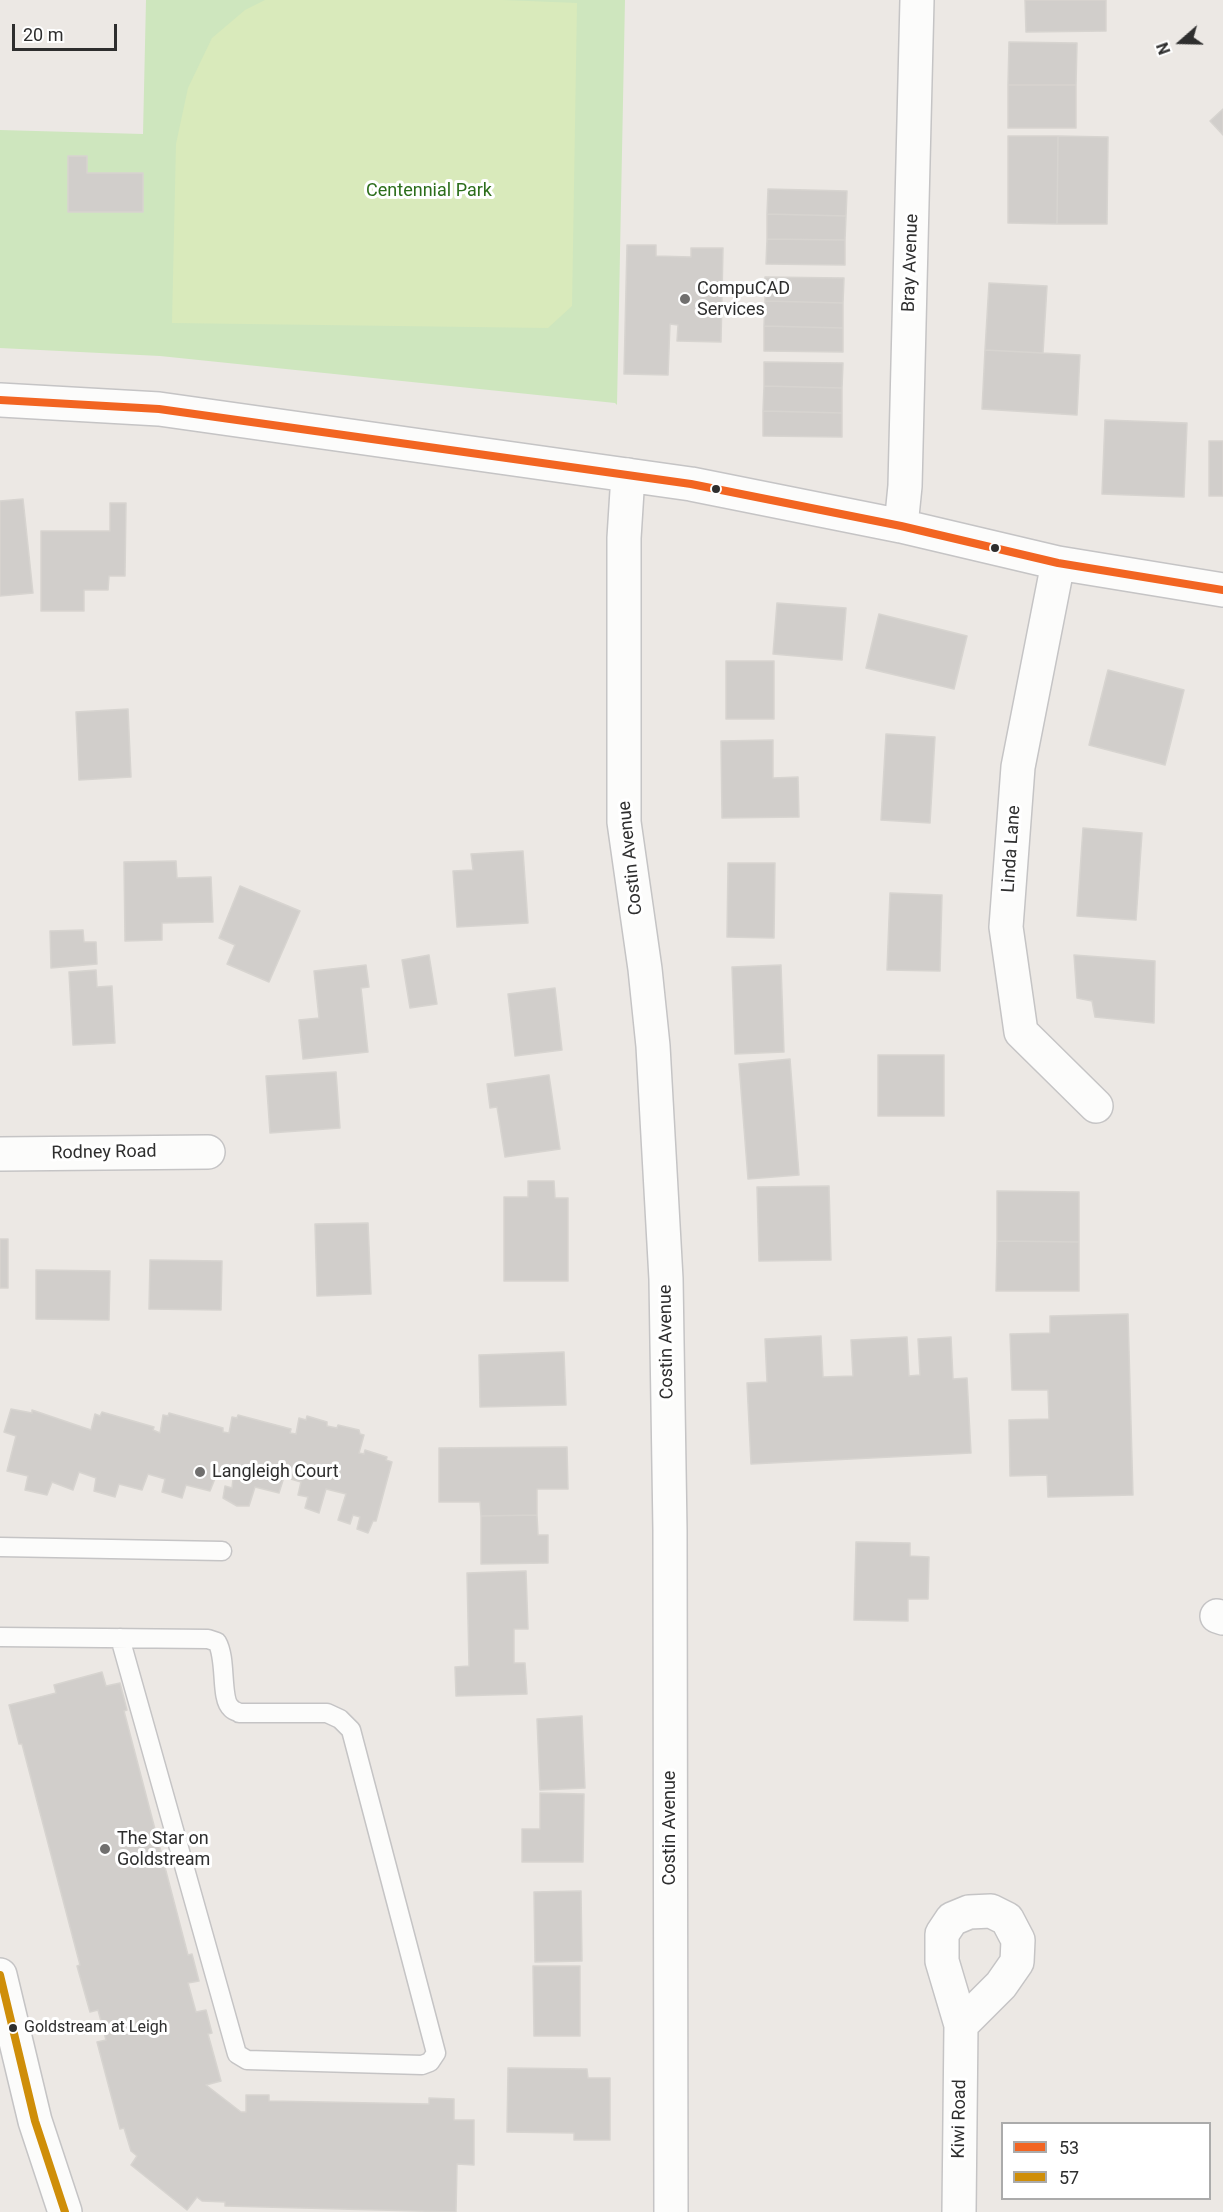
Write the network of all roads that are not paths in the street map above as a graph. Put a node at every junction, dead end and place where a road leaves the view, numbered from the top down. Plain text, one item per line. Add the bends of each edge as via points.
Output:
1 (917, 0) edge
2 (0, 400) edge
3 (628, 475) junction
4 (901, 526) junction
5 (1058, 563) junction
6 (1223, 590) edge
7 (1096, 1106) dead end
8 (208, 1152) dead end
9 (0, 1154) edge
10 (0, 1547) edge
11 (222, 1551) dead end
12 (0, 1637) edge
13 (120, 1638) junction
14 (0, 1975) edge
15 (961, 2025) dead end
16 (65, 2212) edge
17 (671, 2212) edge
18 (959, 2212) edge

1 - 4 street, Bray Avenue
2 - 3 street via 159,409
3 - 4 street
3 - 17 street, Costin Avenue via 624,538 624,822 653,1046 666,1291
4 - 5 street
5 - 6 street
5 - 7 street, Linda Lane via 1018,767 1006,927 1021,1032
8 - 9 street, Rodney Road
10 - 11 lane
12 - 13 lane
13 - 13 lane via 217,1641 223,1652 225,1697 230,1708 240,1713 327,1713 351,1730 435,2053 430,2062 422,2066 247,2060 237,2054
14 - 16 street via 35,2121
15 - 18 street, Kiwi Road

